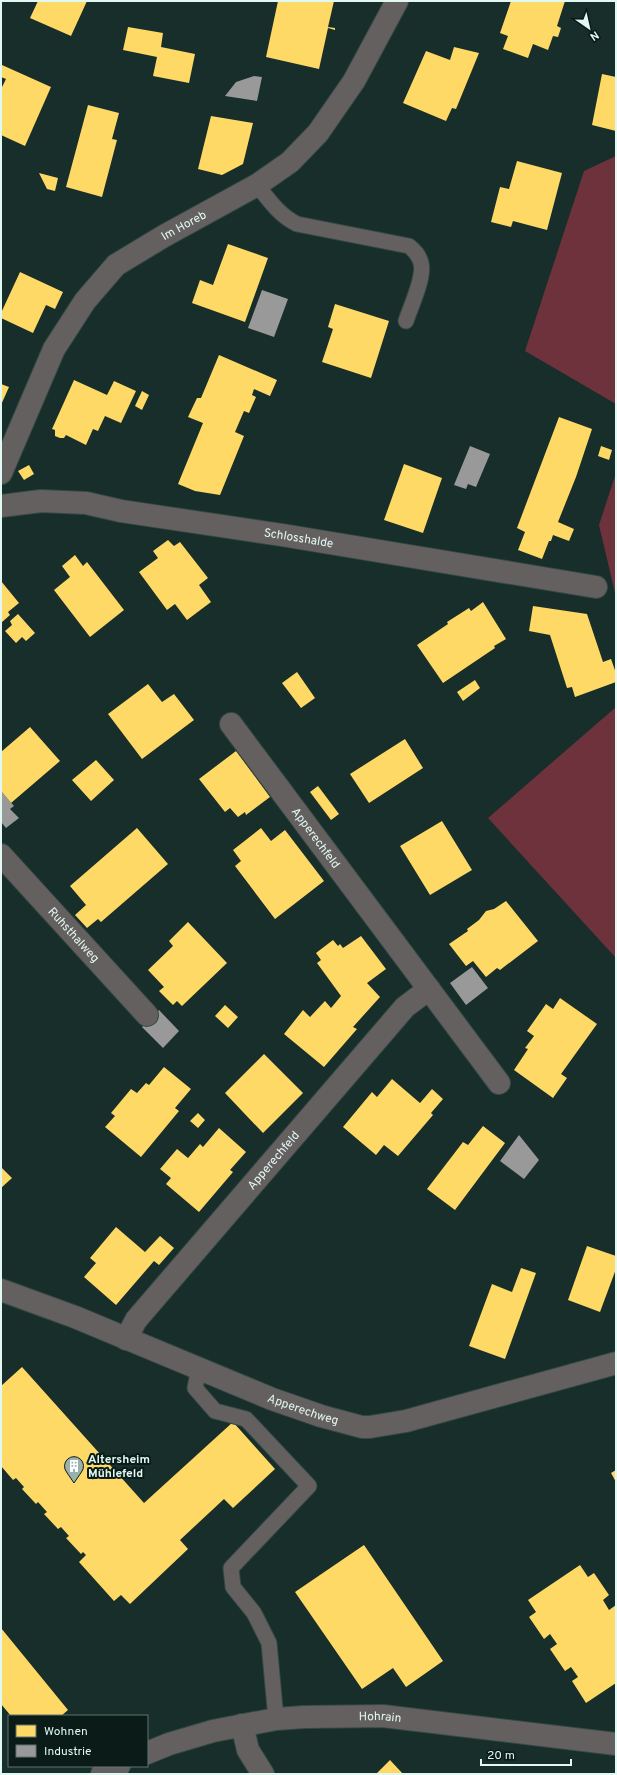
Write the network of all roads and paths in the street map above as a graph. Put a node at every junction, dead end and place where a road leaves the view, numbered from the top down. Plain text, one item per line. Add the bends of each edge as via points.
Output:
1 (397, 1) edge
2 (257, 185) junction
3 (406, 321) dead end
4 (1, 473) edge
5 (1, 506) edge
6 (596, 587) dead end
7 (231, 724) dead end
8 (1, 855) edge
9 (429, 989) junction
10 (147, 1015) dead end
11 (499, 1083) dead end
12 (1, 1290) edge
13 (126, 1339) junction
14 (616, 1363) edge
15 (199, 1368) junction
16 (276, 1719) junction
17 (242, 1725) junction
18 (616, 1744) edge
19 (148, 1753) edge
20 (117, 1767) edge
21 (102, 1774) edge
22 (263, 1774) edge

1 - 2 street, Im Horeb via 354,81 318,133 290,162
2 - 3 lane via 285,218 297,224 409,246 417,253 422,265 420,280
2 - 4 street, Im Horeb via 116,265 85,301 54,349
5 - 6 street, Schlosshalde via 41,501 86,503 121,511
7 - 9 street, Apperechfeld
8 - 10 street, Ruhsthalweg
9 - 11 street, Apperechfeld
9 - 13 street, Apperechfeld via 405,1007 136,1320
12 - 13 street, Apperechweg via 68,1314
13 - 15 street, Apperechweg
14 - 15 street, Apperechweg via 406,1421 370,1427 356,1426 300,1409
15 - 16 lane via 195,1388 215,1411 246,1419 309,1486 231,1568 233,1587 254,1613 269,1643
16 - 17 street, Hohrain
16 - 18 street, Hohrain via 383,1716
17 - 19 street, Hohrain via 212,1731
17 - 22 street via 248,1750
20 - 21 street

